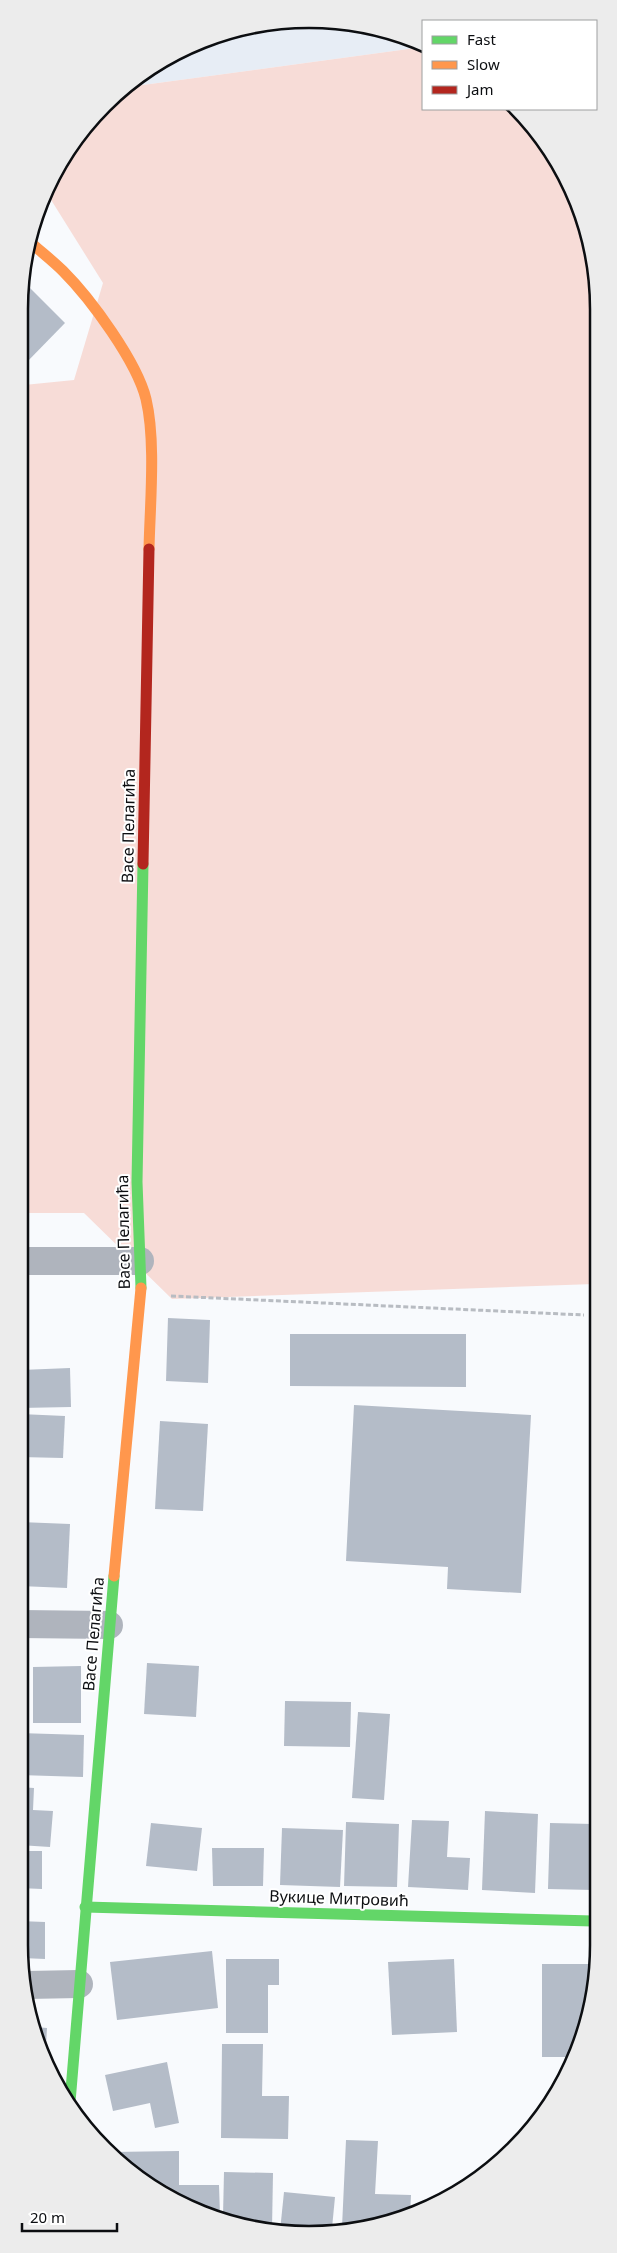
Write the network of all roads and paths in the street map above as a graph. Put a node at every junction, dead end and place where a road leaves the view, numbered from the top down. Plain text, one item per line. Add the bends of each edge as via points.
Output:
1 (35, 246) edge
2 (140, 1261) junction
3 (28, 1262) edge
4 (141, 1295) junction
5 (584, 1315) dead end
6 (28, 1624) edge
7 (109, 1625) junction
8 (85, 1907) junction
9 (590, 1921) edge
10 (79, 1984) junction
11 (31, 1985) edge
12 (71, 2094) edge

1 - 2 street, Васе Пелагића via 64,272 99,315 130,362 146,400 151,446 137,1182
2 - 3 street
2 - 4 street, Васе Пелагића
4 - 5 path
4 - 7 street, Васе Пелагића
6 - 7 street
7 - 8 street, Васе Пелагића
8 - 9 street, Вукице Митровић
8 - 10 street, Васе Пелагића
10 - 11 street
10 - 12 street, Васе Пелагића

